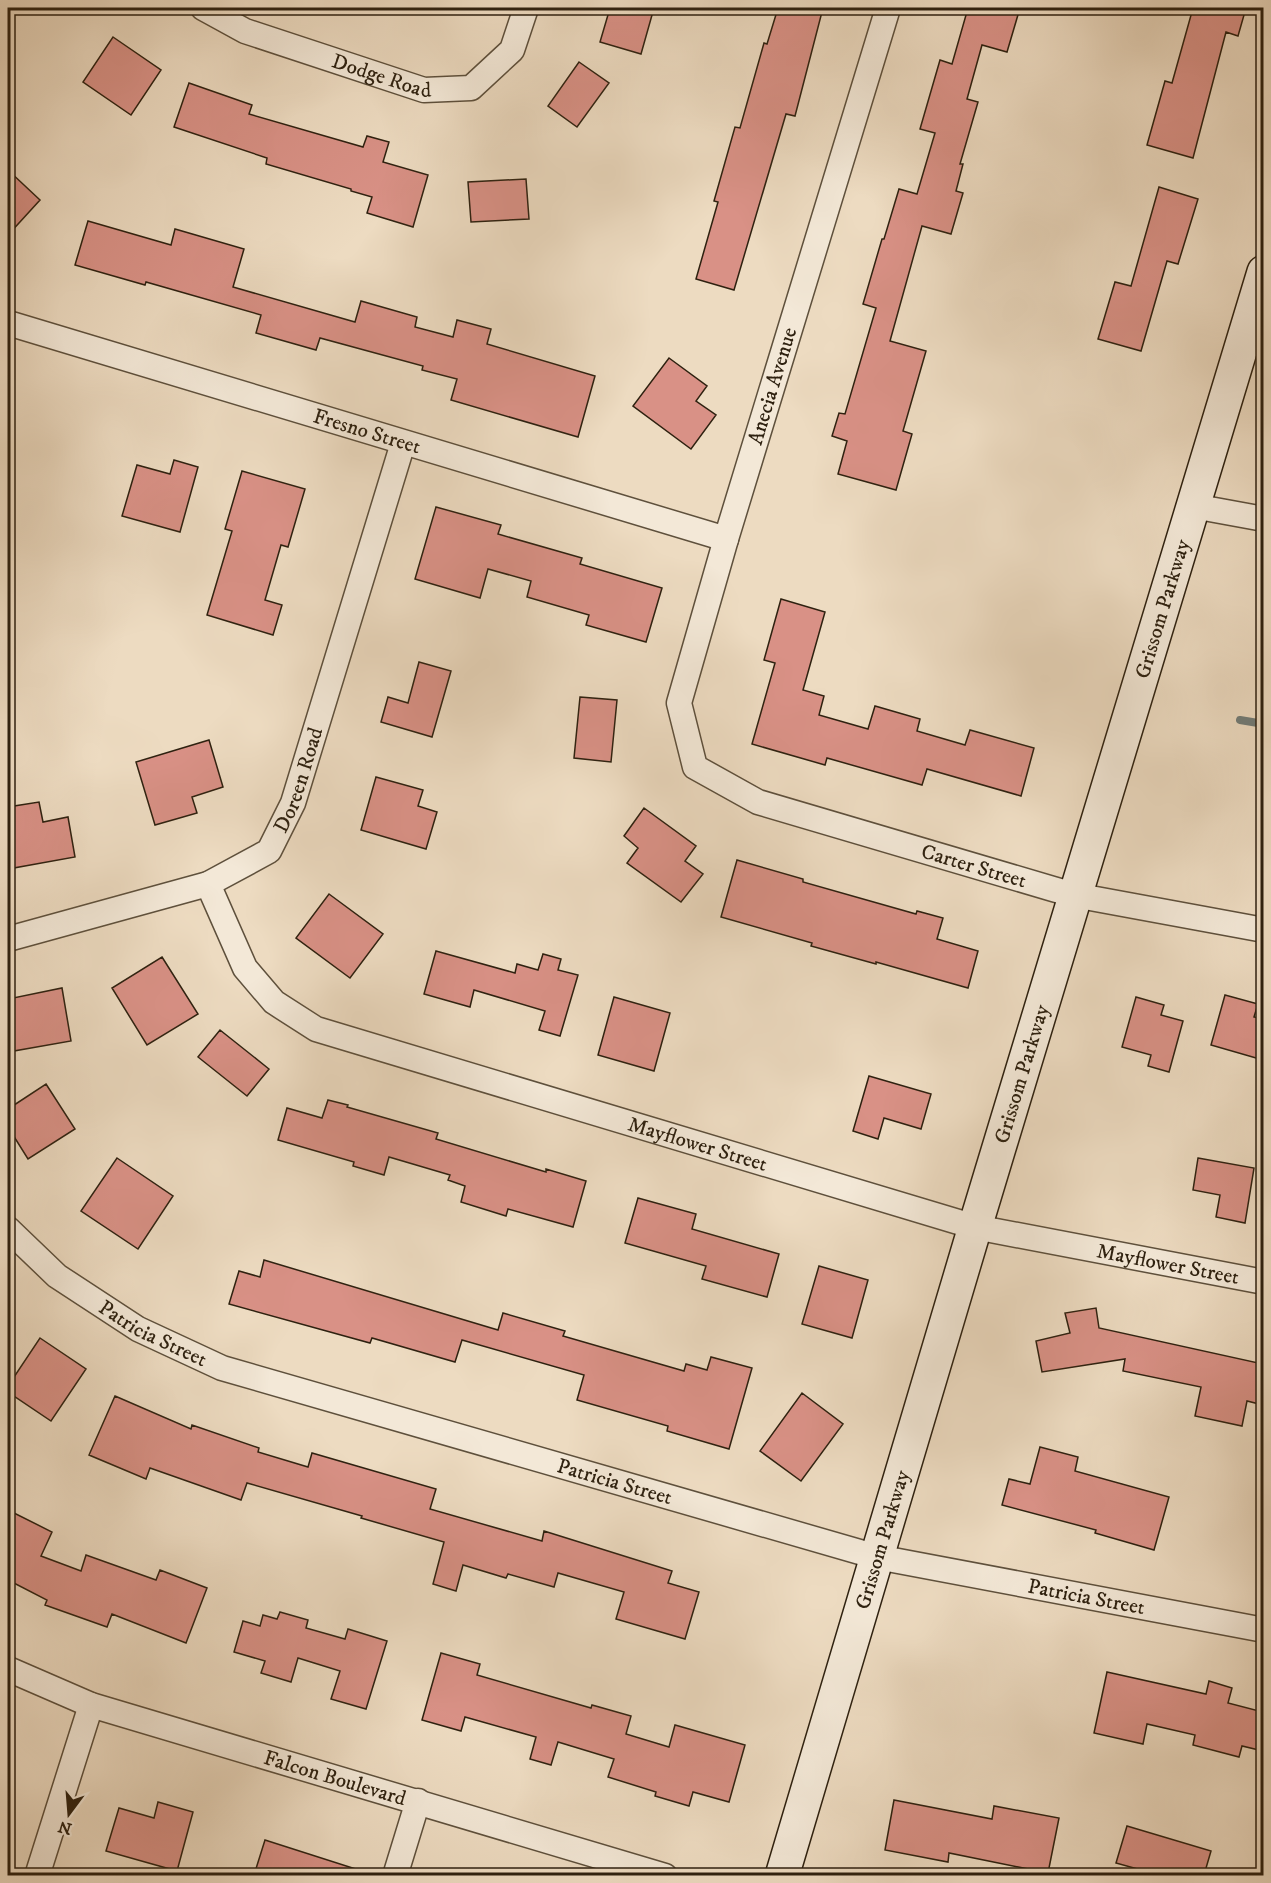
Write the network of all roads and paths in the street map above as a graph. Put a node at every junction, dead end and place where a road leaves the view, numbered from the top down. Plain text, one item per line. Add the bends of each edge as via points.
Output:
1 (203, 8) edge
2 (526, 8) edge
3 (888, 8) edge
4 (1263, 273) edge
5 (8, 323) edge
6 (403, 443) junction
7 (1193, 506) junction
8 (1263, 519) edge
9 (726, 538) junction
10 (695, 767) joint
11 (208, 885) junction
12 (1074, 895) junction
13 (1263, 930) edge
14 (8, 939) edge
15 (975, 1227) junction
16 (8, 1229) edge
17 (1263, 1282) edge
18 (877, 1557) junction
19 (1263, 1630) edge
20 (8, 1669) edge
21 (91, 1705) junction
22 (418, 1801) junction
23 (37, 1875) edge
24 (395, 1875) edge
25 (665, 1875) edge
26 (782, 1875) edge

1 - 2 street, Dodge Road via 245,32 424,90 471,88 512,50
3 - 9 street, Anecia Avenue
4 - 7 main road, Grissom Parkway
5 - 6 street, Fresno Street
6 - 9 street, Fresno Street
6 - 11 street, Doreen Road via 293,803 269,851
7 - 8 street
7 - 12 main road, Grissom Parkway
9 - 10 street, Anecia Avenue via 679,703
10 - 12 street, Carter Street via 758,802
11 - 14 street, Doreen Road
11 - 15 street, Mayflower Street via 245,968 274,1002 316,1029
12 - 13 street, Carter Street
12 - 15 main road, Grissom Parkway
15 - 17 street, Mayflower Street
15 - 18 main road, Grissom Parkway
16 - 18 street, Patricia Street via 57,1276 138,1329 222,1368
18 - 19 street, Patricia Street
18 - 26 main road, Grissom Parkway
20 - 21 street, Falcon Boulevard
21 - 22 street, Falcon Boulevard
21 - 23 street
22 - 24 street
22 - 25 street, Falcon Boulevard

